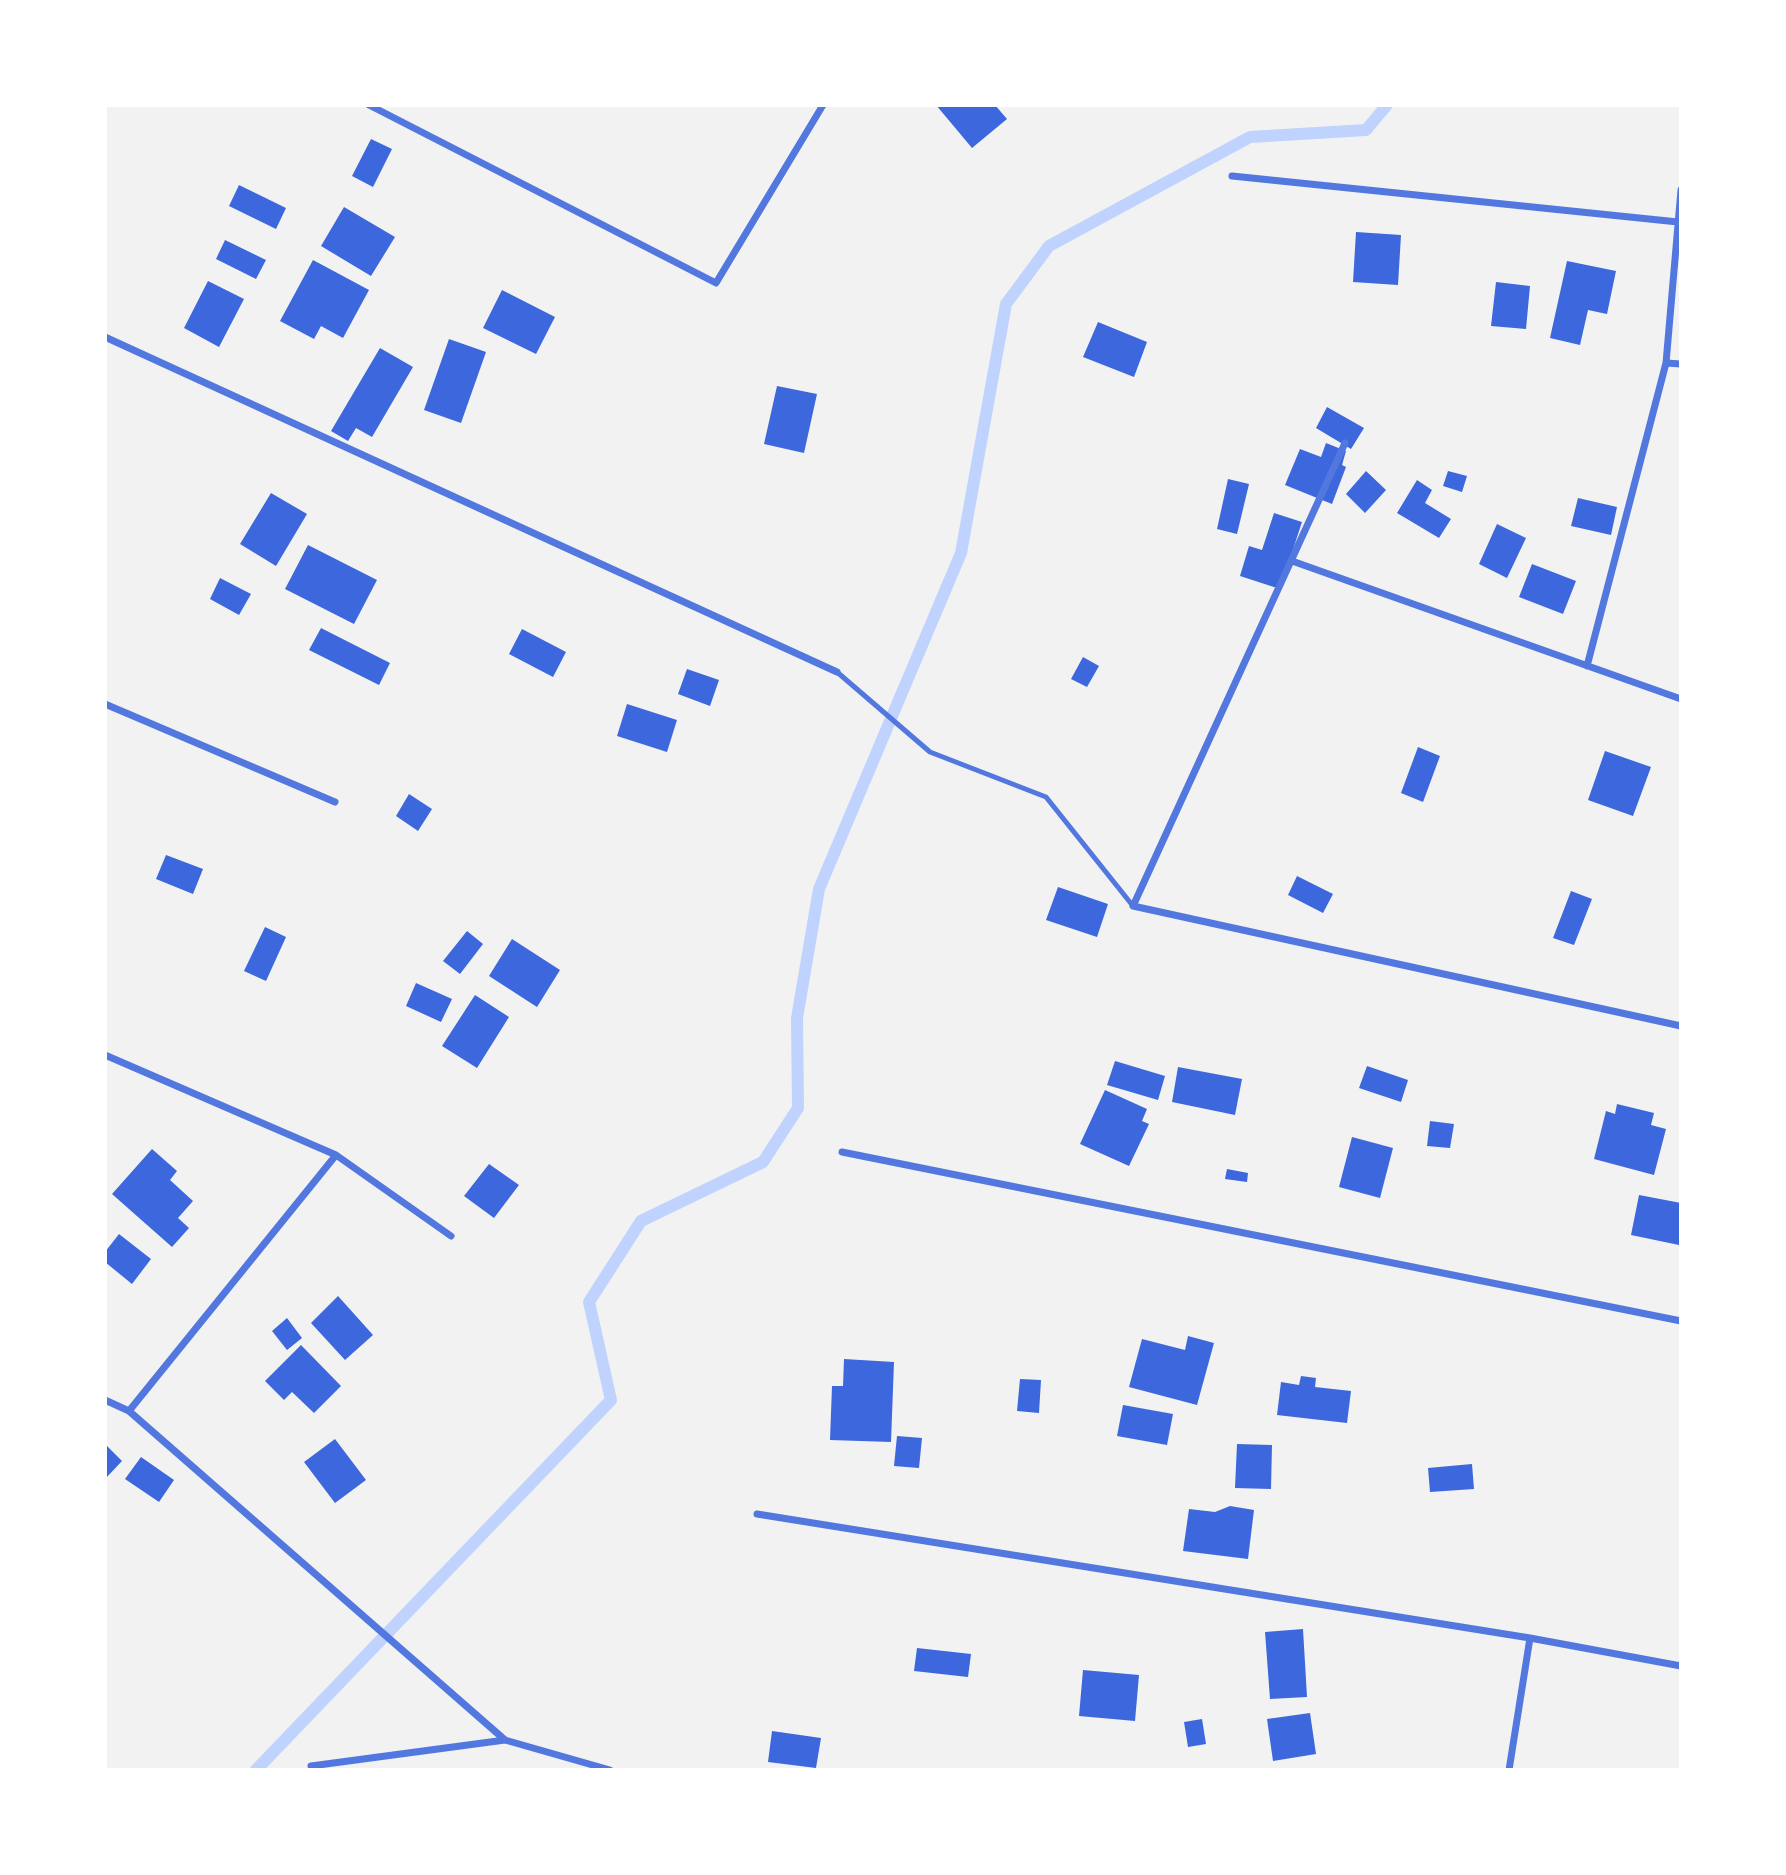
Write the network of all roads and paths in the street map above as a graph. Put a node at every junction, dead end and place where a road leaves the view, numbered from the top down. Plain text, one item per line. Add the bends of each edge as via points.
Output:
1 (369, 105) edge
2 (823, 105) edge
3 (1232, 176) dead end
4 (1681, 190) edge
5 (1678, 222) junction
6 (105, 337) edge
7 (1666, 363) junction
8 (1681, 364) edge
9 (1345, 443) dead end
10 (1292, 561) junction
11 (1587, 666) junction
12 (837, 672) joint
13 (1681, 699) edge
14 (105, 704) edge
15 (335, 802) dead end
16 (1133, 905) junction
17 (1681, 1026) edge
18 (105, 1055) edge
19 (842, 1152) dead end
20 (337, 1155) junction
21 (451, 1236) dead end
22 (1681, 1321) edge
23 (105, 1401) edge
24 (129, 1411) junction
25 (757, 1514) dead end
26 (1530, 1638) junction
27 (1681, 1666) edge
28 (505, 1740) junction
29 (311, 1766) dead end
30 (610, 1770) edge
31 (1509, 1770) edge

1 - 2 street via 716,283
3 - 5 street
4 - 5 street
5 - 7 street
6 - 12 street
7 - 8 street
7 - 11 street
9 - 10 street
10 - 11 street
10 - 16 street
11 - 13 street
12 - 16 lane via 930,752 1046,797
14 - 15 street
16 - 17 street
18 - 20 street
19 - 22 street
20 - 21 street
20 - 24 street
23 - 24 street
24 - 28 street
25 - 26 street
26 - 27 street
26 - 31 street
28 - 29 street
28 - 30 street

